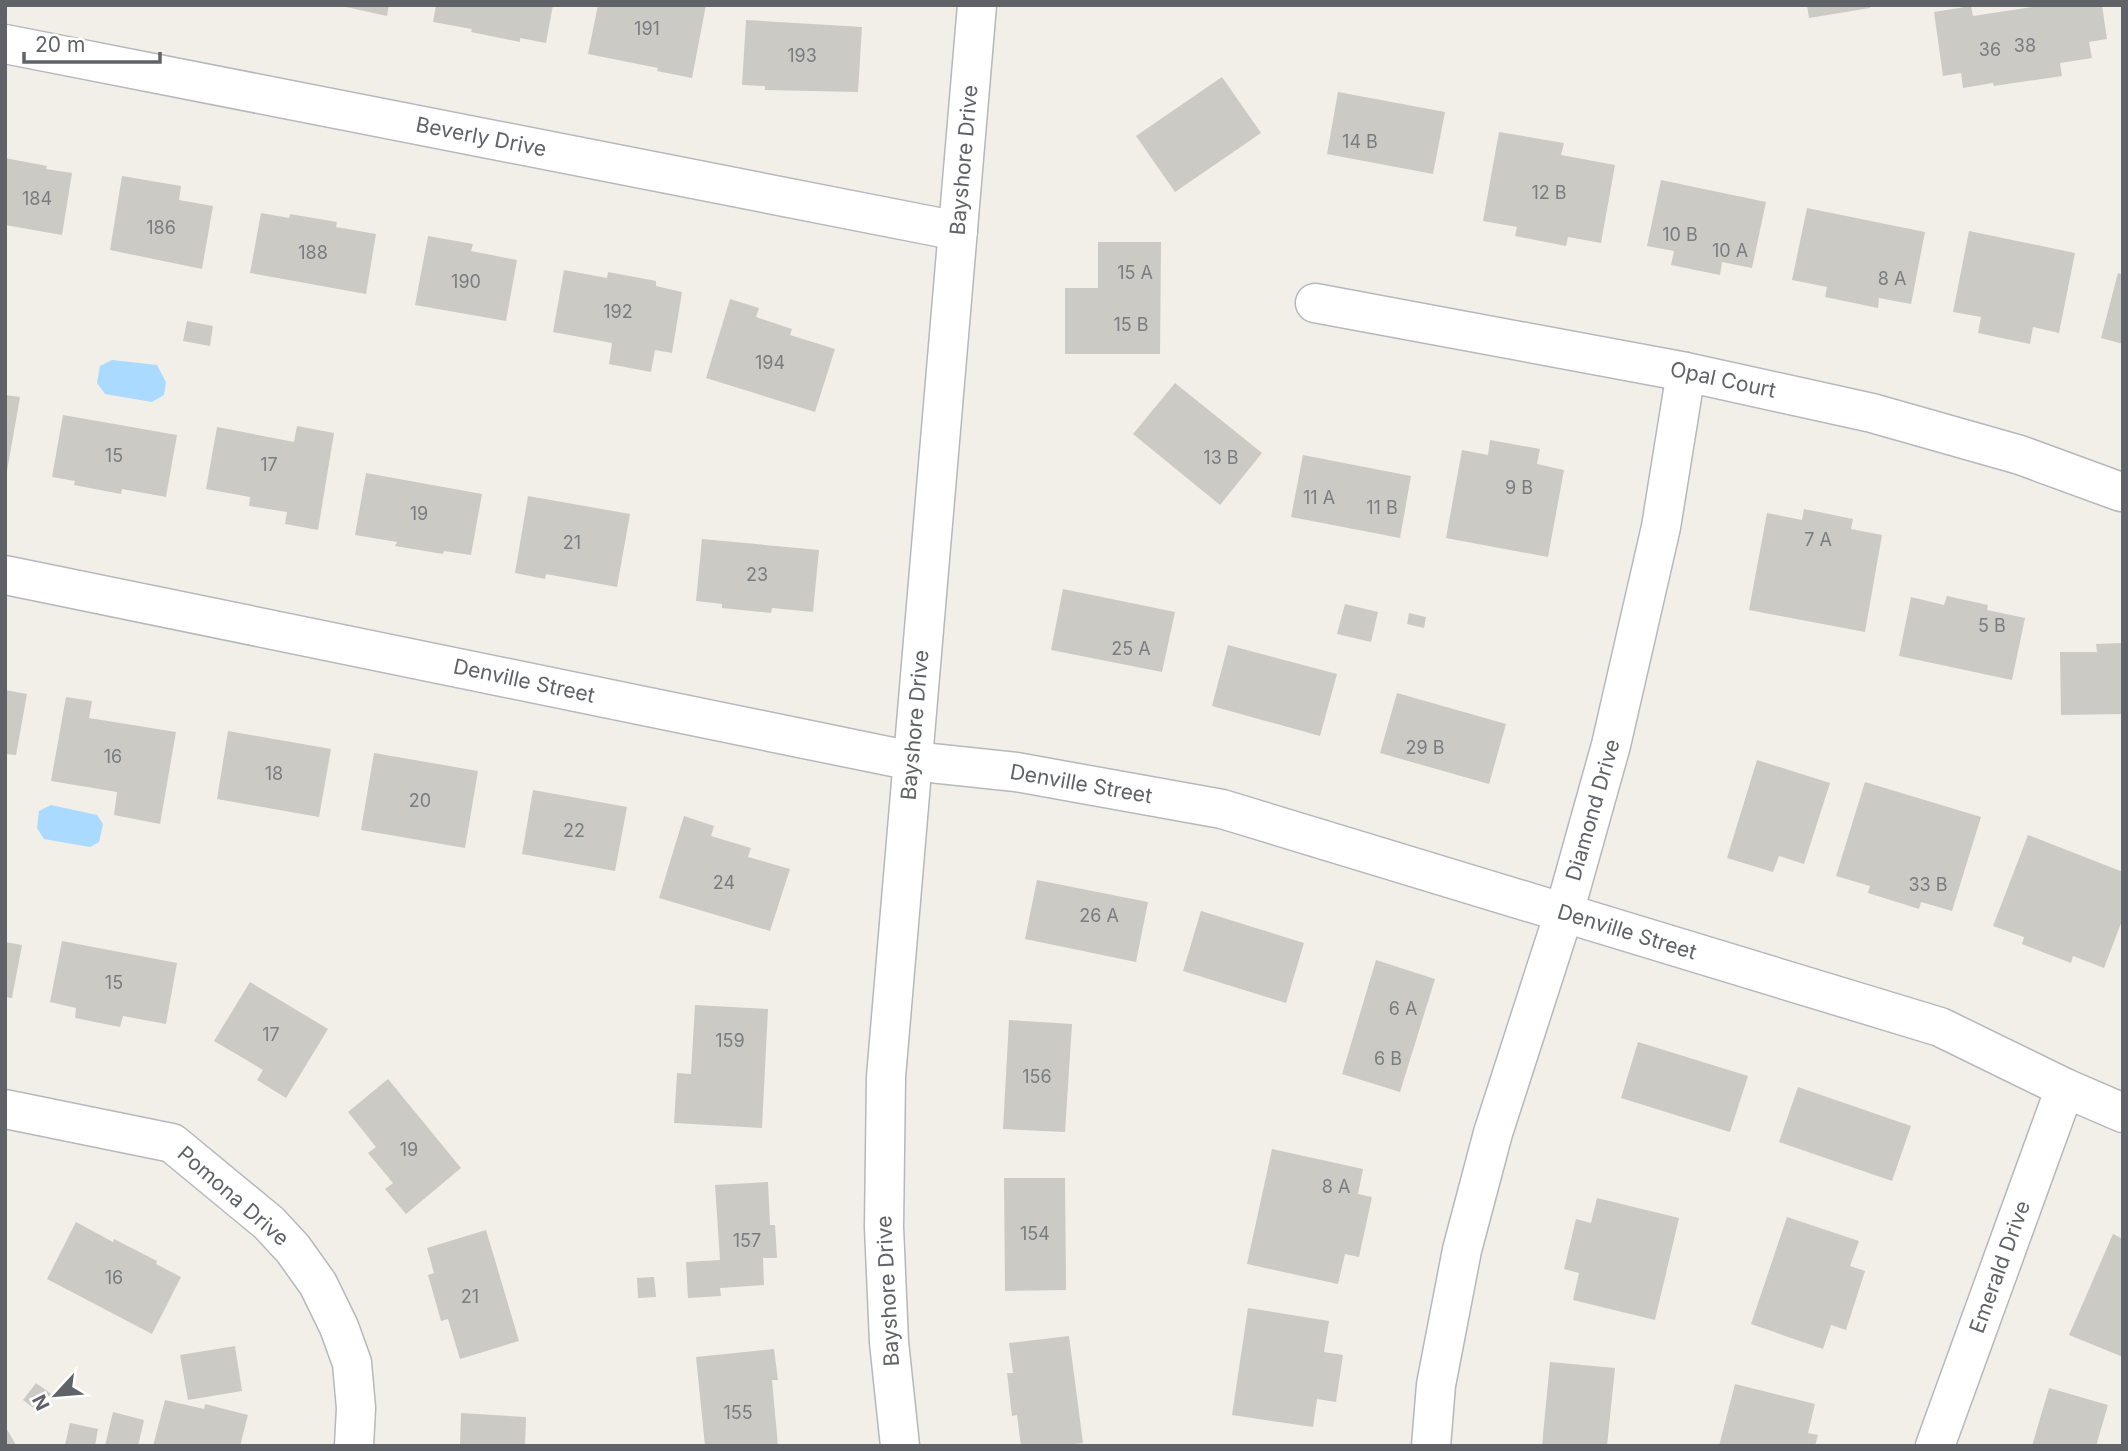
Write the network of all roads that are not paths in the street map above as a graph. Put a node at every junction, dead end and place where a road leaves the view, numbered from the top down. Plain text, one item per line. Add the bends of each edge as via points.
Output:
1 (977, 5) edge
2 (5, 44) edge
3 (958, 231) junction
4 (1315, 303) dead end
5 (1686, 372) junction
6 (2121, 492) edge
7 (5, 575) edge
8 (912, 761) junction
9 (1564, 912) junction
10 (2065, 1088) junction
11 (5, 1110) edge
12 (2123, 1113) edge
13 (354, 1446) edge
14 (900, 1446) edge
15 (1430, 1446) edge
16 (1935, 1446) edge

1 - 3 street, Bayshore Drive
2 - 3 street, Beverly Drive
3 - 8 street, Bayshore Drive
4 - 5 street, Opal Court
5 - 6 street, Opal Court via 1871,413 2020,455
5 - 9 street, Diamond Drive via 1661,527 1611,745
7 - 8 street, Denville Street
8 - 9 street, Denville Street via 1016,772 1222,809
8 - 14 street, Bayshore Drive via 886,1077 884,1227
9 - 10 street, Denville Street via 1940,1027
9 - 15 street, Diamond Drive via 1493,1133 1462,1250 1436,1385
10 - 12 street, Denville Street
10 - 16 street, Emerald Drive
11 - 13 street, Pomona Drive via 172,1143 269,1223 318,1284 339,1327 352,1363

